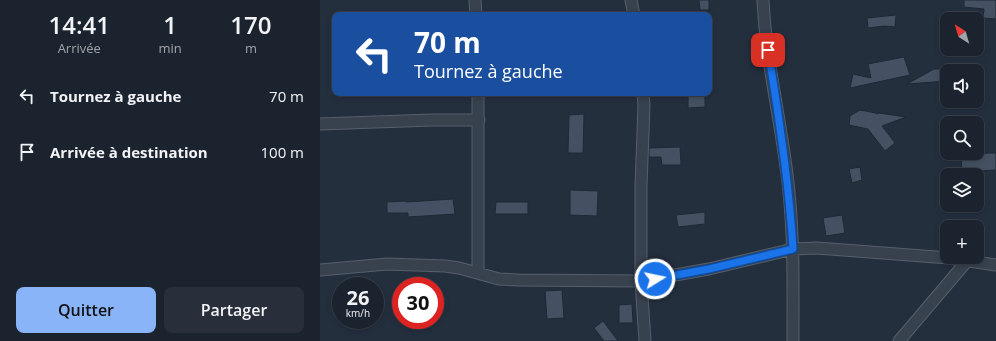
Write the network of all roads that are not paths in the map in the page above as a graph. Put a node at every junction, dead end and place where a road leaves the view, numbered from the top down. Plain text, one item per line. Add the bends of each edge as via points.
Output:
1 (475, 0) edge
2 (631, 0) edge
3 (763, 0) edge
4 (476, 12) edge
5 (633, 12) edge
6 (478, 96) edge
7 (643, 96) edge
8 (479, 120) junction
9 (320, 124) edge
10 (793, 249) junction
11 (940, 257) edge
12 (984, 263) edge
13 (965, 264) edge
14 (996, 265) edge
15 (320, 270) edge
16 (478, 273) junction
17 (641, 281) junction
18 (645, 341) edge
19 (793, 341) edge
20 (899, 341) edge

1 - 4 street
2 - 5 street
3 - 10 street via 789,192
6 - 8 street
7 - 17 street
8 - 9 street
8 - 16 street
10 - 11 street via 817,248
10 - 17 street via 709,269
10 - 19 street
12 - 14 street
13 - 20 street
15 - 16 street via 387,264 445,266
16 - 17 street via 499,279 518,280
17 - 18 street

